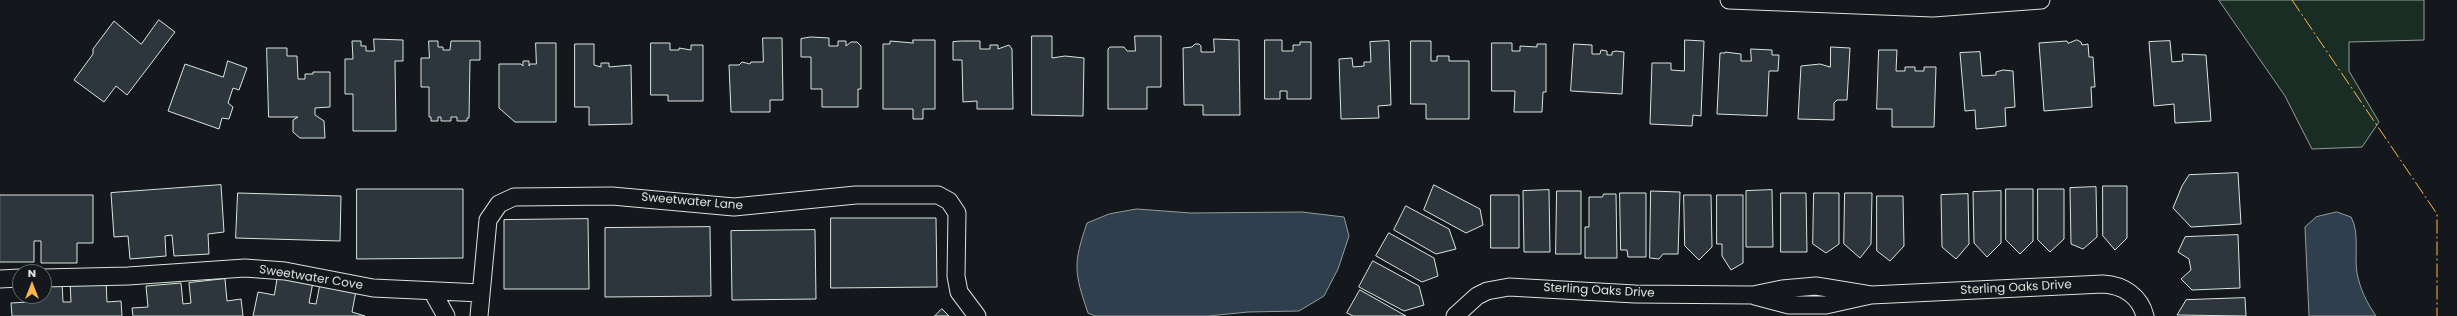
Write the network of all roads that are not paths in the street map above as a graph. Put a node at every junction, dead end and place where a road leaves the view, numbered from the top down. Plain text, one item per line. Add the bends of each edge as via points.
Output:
1 (1729, 0) edge
2 (2041, 0) edge
3 (0, 278) edge
4 (12, 278) edge
5 (52, 278) edge
6 (432, 291) junction
7 (481, 293) junction
8 (446, 316) edge
9 (479, 316) edge
10 (977, 316) edge
11 (1455, 316) edge
12 (2145, 316) edge

1 - 2 street via 1932,8
3 - 4 street
5 - 6 street, Sweetwater Cove via 128,276 245,268 285,271 374,288
6 - 7 street, Sweetwater Cove
6 - 8 street
7 - 9 street, Sweetwater Lane
7 - 10 street, Sweetwater Lane via 488,220 499,204 514,197 612,196 734,207 856,195 938,195 950,201 957,213 956,276 959,292
11 - 12 street, Sterling Oaks Drive via 1477,296 1487,291 1509,287 1635,294 1753,296 1789,305 1826,305 1871,295 2103,284 2121,287 2130,292 2138,301

